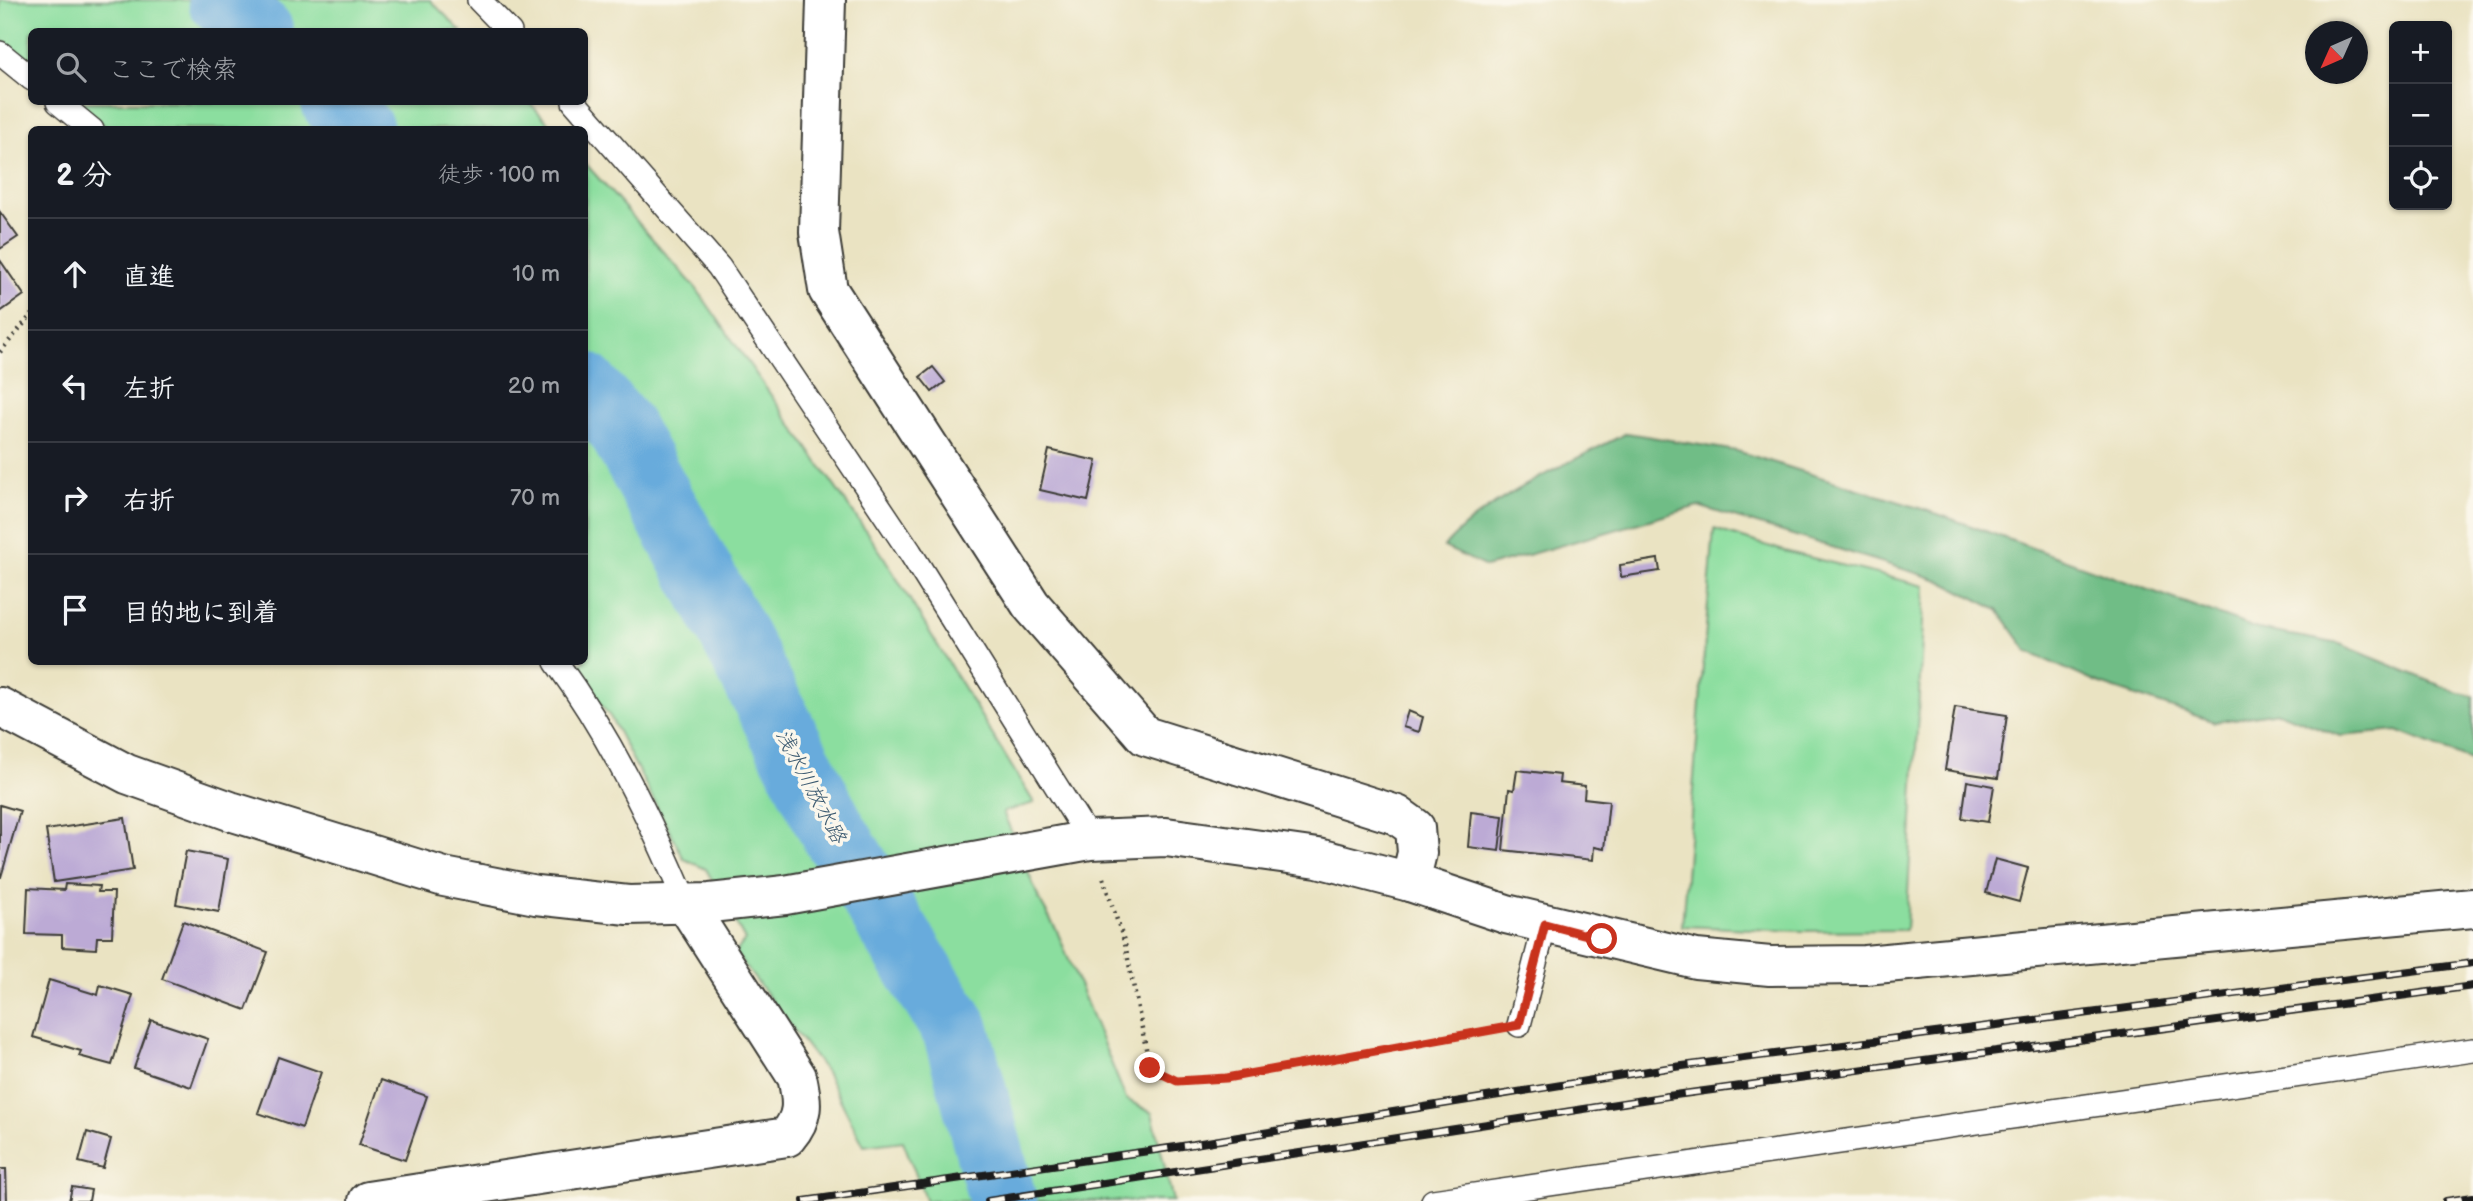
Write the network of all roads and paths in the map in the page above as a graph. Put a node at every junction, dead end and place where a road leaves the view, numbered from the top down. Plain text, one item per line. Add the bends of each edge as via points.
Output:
1 (479, 0) edge
2 (826, 0) edge
3 (506, 28) edge
4 (0, 53) edge
5 (28, 76) edge
6 (62, 105) edge
7 (577, 105) edge
8 (87, 126) edge
9 (28, 319) edge
10 (0, 352) edge
11 (558, 665) edge
12 (0, 707) edge
13 (1090, 840) junction
14 (1410, 882) junction
15 (698, 904) junction
16 (2473, 908) edge
17 (1545, 924) junction
18 (1519, 1025) joint
19 (2473, 1050) edge
20 (368, 1201) edge
21 (1433, 1201) edge

1 - 3 lane
2 - 14 street via 819,232 828,290 1031,605 1145,736 1398,815 1415,828 1417,853
4 - 5 lane
6 - 8 lane
7 - 13 lane via 719,267 910,552
9 - 10 path
11 - 15 lane via 593,712
12 - 15 street via 127,774 444,877 536,895 628,905
13 - 14 street via 1166,837 1236,845 1318,858
13 - 15 street via 785,895
13 - 18 path via 1125,944 1150,1068 1177,1081 1226,1078
14 - 17 street
15 - 20 street via 797,1077 803,1103 799,1123 787,1137
16 - 17 street via 1865,965 1770,966 1696,959
17 - 18 lane
19 - 21 lane

